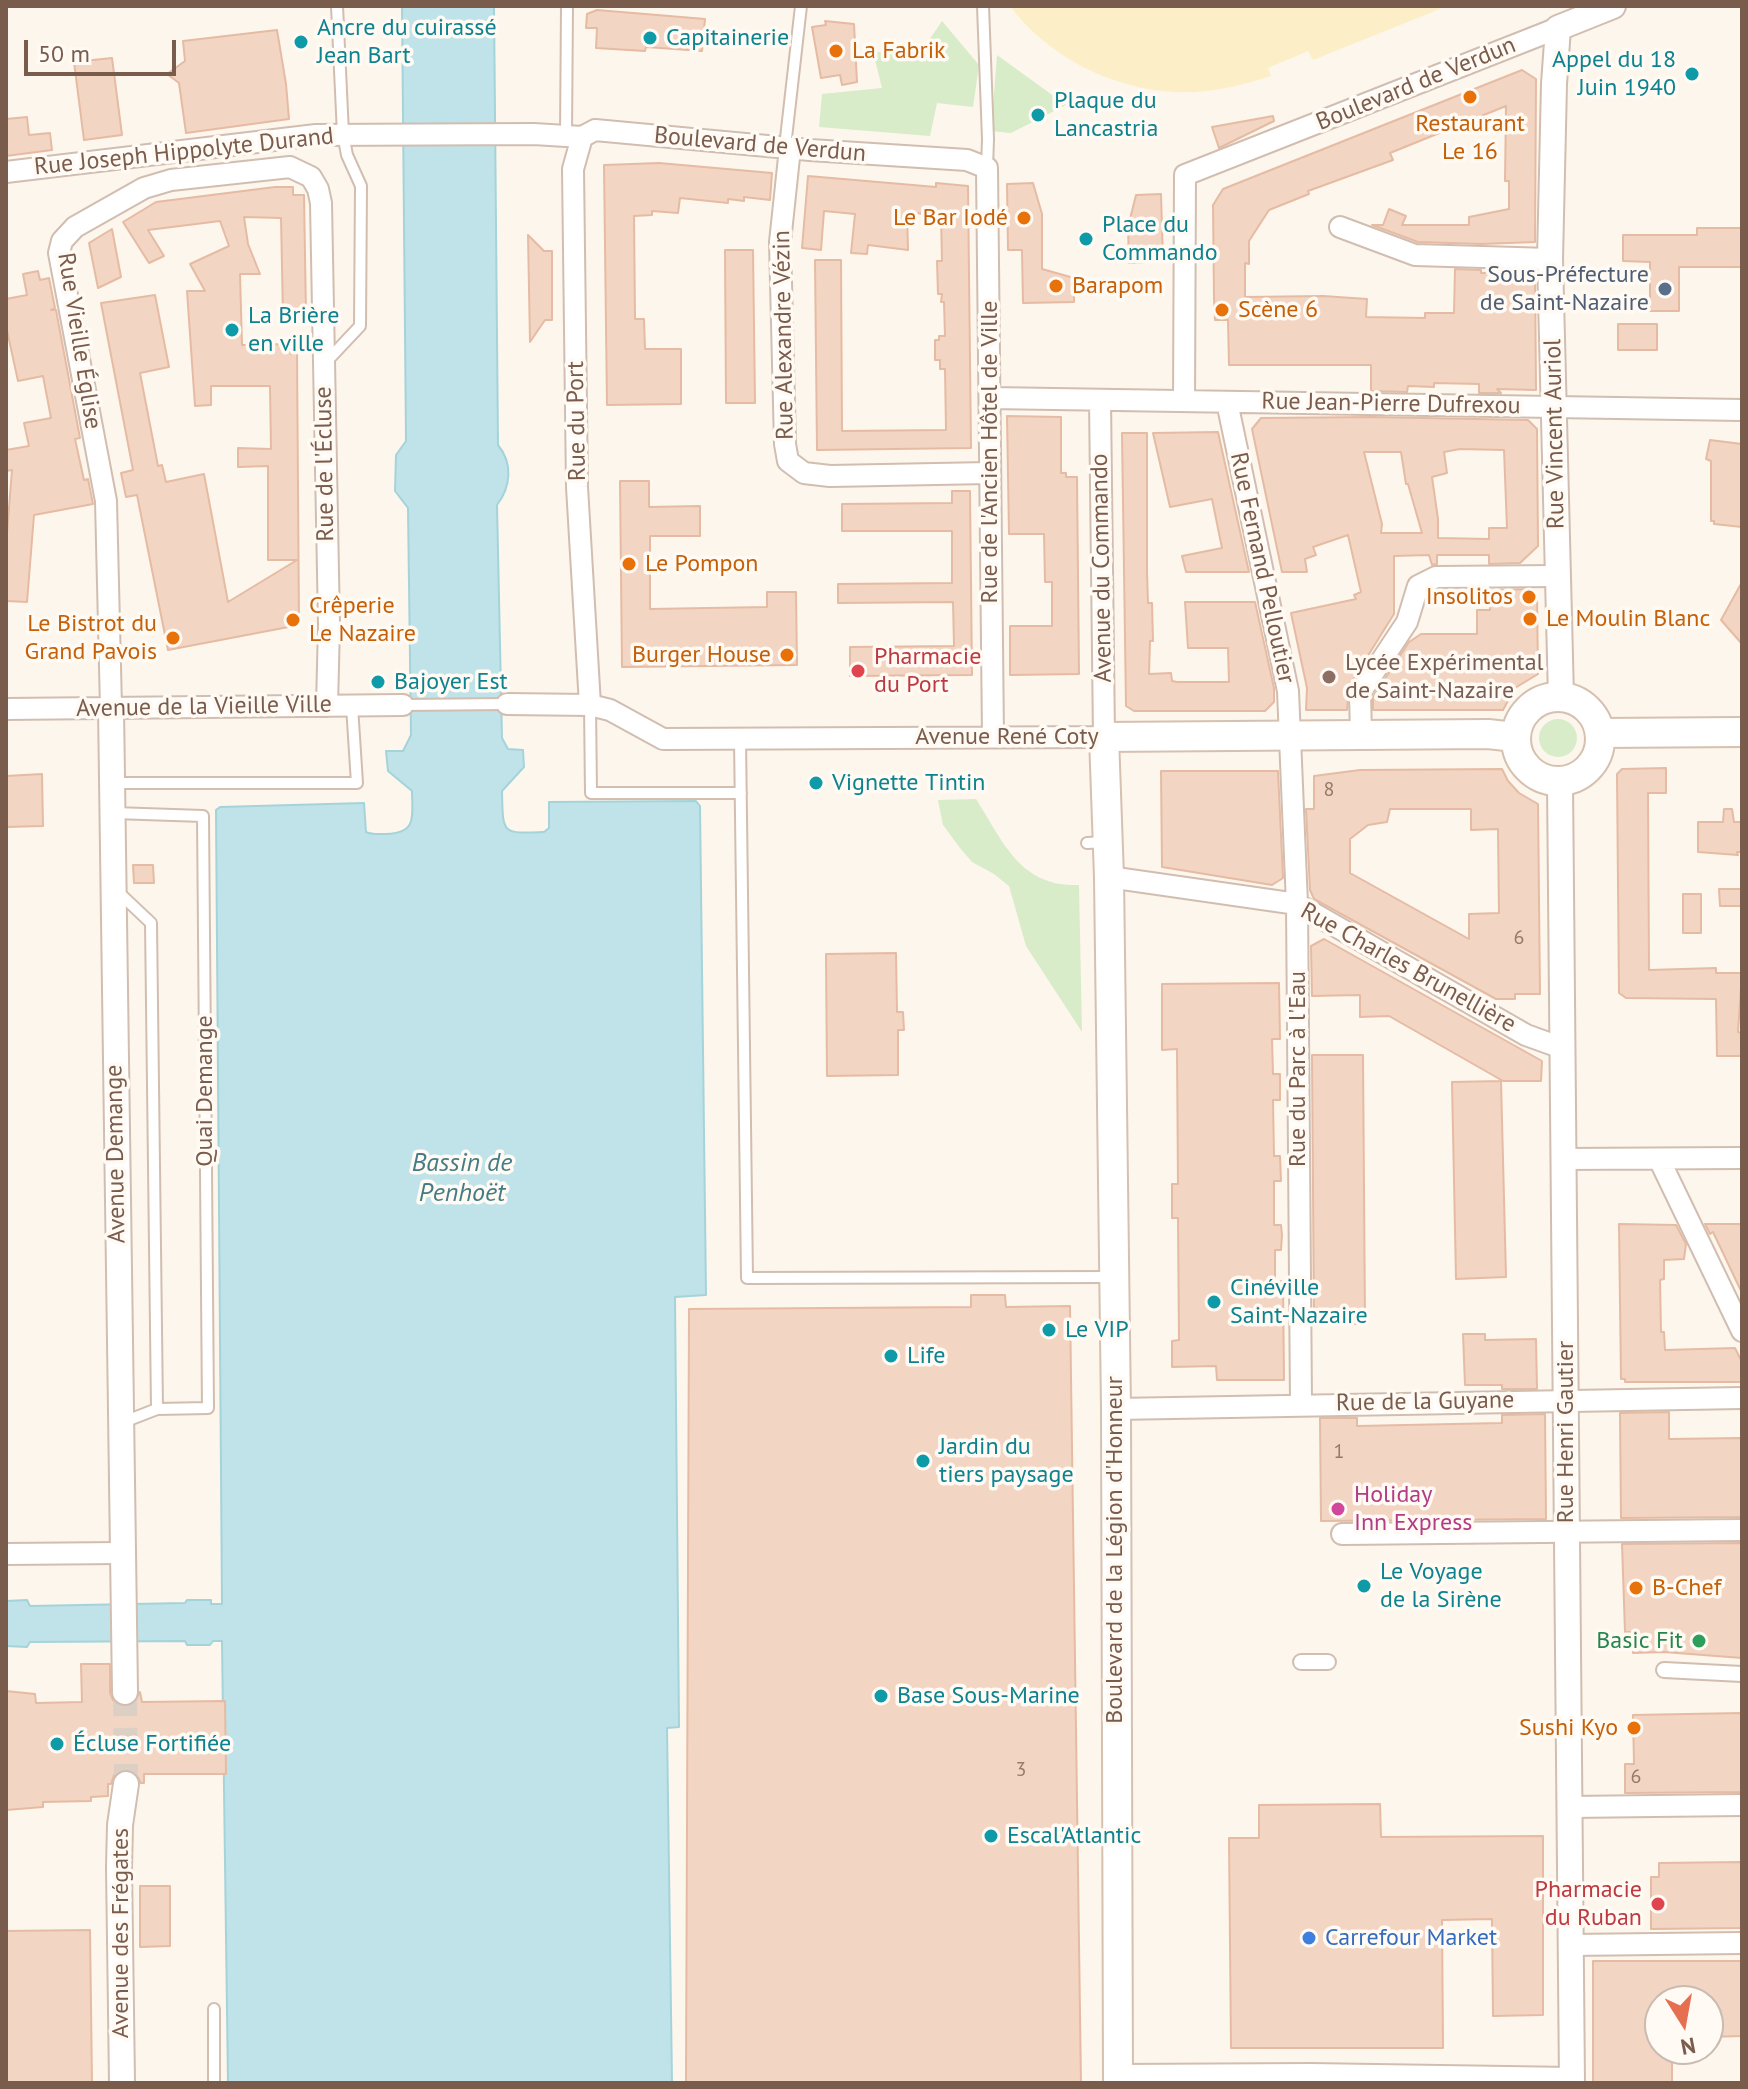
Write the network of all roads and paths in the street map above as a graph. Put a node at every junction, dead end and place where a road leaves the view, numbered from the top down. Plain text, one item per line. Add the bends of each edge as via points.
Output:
1 (337, 6) edge
2 (567, 6) edge
3 (801, 6) edge
4 (983, 6) edge
5 (1613, 6) edge
6 (1558, 28) junction
7 (534, 134) joint
8 (352, 135) junction
9 (574, 136) junction
10 (787, 148) junction
11 (987, 168) junction
12 (6, 172) edge
13 (311, 177) joint
14 (1340, 227) dead end
15 (1550, 259) junction
16 (323, 365) junction
17 (991, 398) junction
18 (1100, 400) junction
19 (1184, 401) junction
20 (1227, 402) junction
21 (1555, 407) junction
22 (1742, 410) edge
23 (989, 473) junction
24 (1557, 576) junction
25 (1561, 697) junction
26 (507, 704) joint
27 (403, 705) joint
28 (590, 705) junction
29 (327, 706) junction
30 (352, 706) junction
31 (111, 708) junction
32 (6, 709) edge
33 (1742, 732) edge
34 (1600, 733) junction
35 (1291, 735) junction
36 (1361, 735) junction
37 (993, 737) junction
38 (1104, 737) junction
39 (1515, 737) junction
40 (740, 739) junction
41 (1560, 782) junction
42 (111, 783) junction
43 (741, 793) junction
44 (112, 813) junction
45 (1109, 877) junction
46 (113, 886) junction
47 (1297, 904) junction
48 (1562, 1048) junction
49 (1742, 1158) edge
50 (1563, 1159) junction
51 (1659, 1159) junction
52 (1114, 1277) junction
53 (1742, 1331) edge
54 (1742, 1398) edge
55 (1565, 1400) junction
56 (1301, 1404) junction
57 (157, 1409) junction
58 (1116, 1409) junction
59 (119, 1424) junction
60 (1742, 1530) edge
61 (1566, 1532) junction
62 (1342, 1534) dead end
63 (121, 1553) junction
64 (6, 1554) edge
65 (1301, 1662) dead end
66 (1328, 1662) dead end
67 (1664, 1670) dead end
68 (1742, 1674) edge
69 (125, 1692) tunnel mouth
70 (126, 1784) tunnel mouth
71 (1742, 1805) edge
72 (1569, 1807) junction
73 (1742, 1943) edge
74 (1570, 1945) junction
75 (214, 2009) dead end
76 (1118, 2079) edge
77 (1572, 2081) edge
78 (122, 2083) edge
79 (214, 2083) edge

1 - 8 lane
2 - 9 lane
3 - 10 lane
4 - 11 lane
5 - 6 street
6 - 15 street, Rue Vincent Auriol
6 - 19 street, Boulevard de Verdun via 1185,175
7 - 8 street, Rue Joseph Hippolyte Durand
7 - 9 street, Boulevard de Verdun
8 - 12 street, Rue Joseph Hippolyte Durand
8 - 16 lane via 347,155 361,186 360,326
9 - 10 street, Boulevard de Verdun via 595,130
9 - 28 street, Rue du Port via 577,487
10 - 11 street, Boulevard de Verdun via 967,160
10 - 23 street, Rue Alexandre Vézin via 780,242 788,461 804,473 830,476
11 - 17 street, Rue de l'Ancien Hôtel de Ville
13 - 16 street, Rue de l'Écluse via 321,203
13 - 31 street, Rue Vieille Église via 290,167 171,180 144,188 75,227 62,241 59,253 106,501
14 - 15 street via 1415,255
15 - 21 street, Rue Vincent Auriol
16 - 29 street, Rue de l'Écluse
17 - 18 street
17 - 23 street, Rue de l'Ancien Hôtel de Ville
18 - 19 street
18 - 38 street, Avenue du Commando
19 - 20 street
20 - 21 street, Rue Jean-Pierre Dufrexou
20 - 35 street, Rue Fernand Pelloutier via 1288,691
21 - 22 street, Rue Jean-Pierre Dufrexou
21 - 24 street, Rue Vincent Auriol
23 - 37 street, Rue de l'Ancien Hôtel de Ville
24 - 25 street, Rue Vincent Auriol
24 - 36 street via 1436,577 1418,586 1407,622 1360,693
25 - 34 main road via 1587,708
25 - 39 main road via 1535,703 1518,723
26 - 27 lane
26 - 28 street, Avenue René Coty
27 - 30 street, Avenue de la Vieille Ville
28 - 40 street, Avenue René Coty via 663,739
28 - 43 lane via 591,793
29 - 30 street, Avenue de la Vieille Ville
29 - 31 street, Avenue de la Vieille Ville
30 - 42 lane via 357,783
31 - 32 street, Avenue de la Vieille Ville
31 - 42 street, Avenue Demange
33 - 34 main road
34 - 41 main road via 1590,766
35 - 36 main road, Avenue René Coty
35 - 38 main road, Avenue René Coty
35 - 47 street, Rue du Parc à l'Eau
36 - 39 main road, Avenue René Coty
37 - 38 street, Avenue René Coty
37 - 40 street, Avenue René Coty
38 - 45 main road, Boulevard de la Légion d'Honneur via 1097,842
39 - 41 main road via 1523,764 1533,774
40 - 43 lane
41 - 48 street, Rue Henri Gautier
42 - 44 street, Avenue Demange
43 - 52 lane via 747,1278
44 - 46 street, Avenue Demange
44 - 57 lane, Quai Demange via 203,816 208,1408
45 - 47 street, Rue Charles Brunellière
45 - 52 main road, Boulevard de la Légion d'Honneur
46 - 57 lane via 151,923
46 - 59 street, Avenue Demange
47 - 48 street, Rue Charles Brunellière via 1526,1035
47 - 56 street, Rue du Parc à l'Eau
48 - 50 street, Rue Henri Gautier
49 - 51 street
50 - 51 street
50 - 55 street, Rue Henri Gautier
51 - 53 street
52 - 58 main road, Boulevard de la Légion d'Honneur
54 - 55 street, Rue de la Guyane
55 - 56 street, Rue de la Guyane
55 - 61 street, Rue Henri Gautier
56 - 58 street, Rue de la Guyane
57 - 59 lane
58 - 76 main road, Boulevard de la Légion d'Honneur
59 - 63 street, Avenue Demange
60 - 61 street
61 - 62 street
61 - 72 street, Rue Henri Gautier via 1563,1676
63 - 64 street
63 - 69 street, Avenue Demange
65 - 66 street
67 - 68 street
70 - 78 street, Avenue des Frégates via 119,1839
71 - 72 street
72 - 74 street, Rue Henri Gautier
73 - 74 street
74 - 77 street, Rue Henri Gautier
75 - 79 lane
76 - 77 street via 1310,2074

